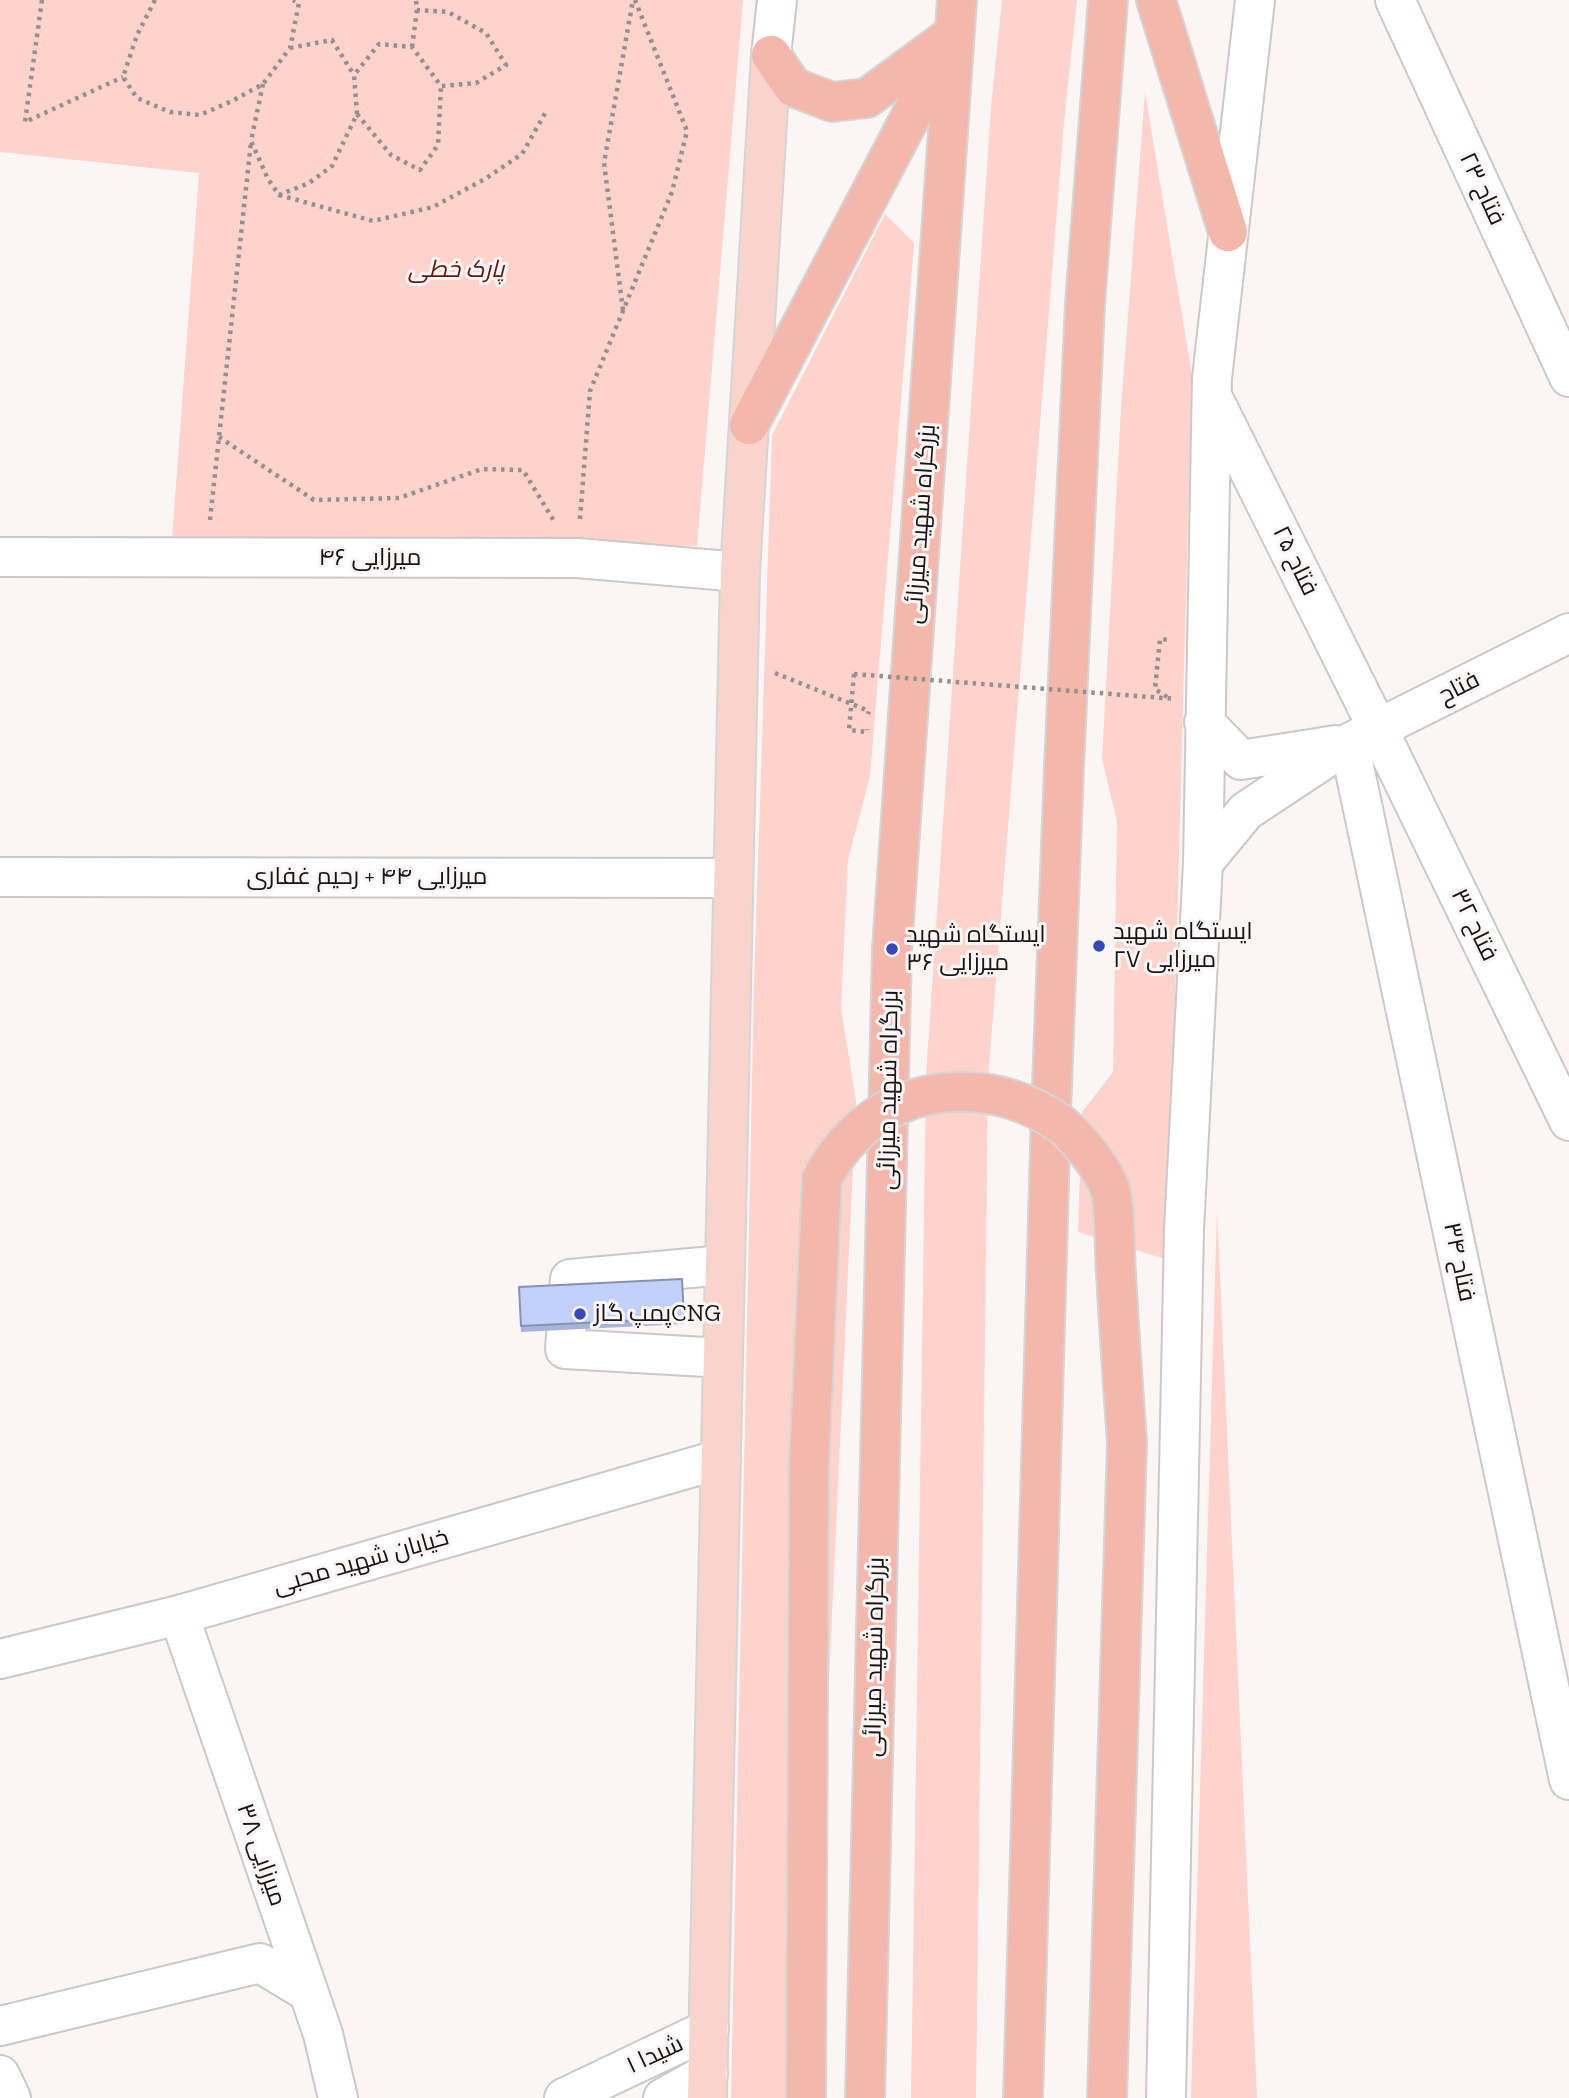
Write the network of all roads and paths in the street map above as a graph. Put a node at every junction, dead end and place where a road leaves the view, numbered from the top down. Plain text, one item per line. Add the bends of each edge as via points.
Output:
1 (42, 0) edge
2 (155, 0) edge
3 (293, 0) edge
4 (416, 0) edge
5 (634, 0) edge
6 (776, 0) edge
7 (1108, 0) edge
8 (1156, 0) edge
9 (1255, 0) edge
10 (1395, 0) edge
11 (417, 10) junction
12 (955, 18) edge
13 (412, 47) junction
14 (290, 48) junction
15 (771, 55) junction
16 (354, 75) junction
17 (122, 76) junction
18 (263, 84) junction
19 (441, 86) junction
20 (547, 110) dead end
21 (357, 114) junction
22 (251, 141) junction
23 (279, 195) junction
24 (1228, 232) junction
25 (623, 312) junction
26 (1569, 377) edge
27 (1212, 394) junction
28 (749, 425) junction
29 (219, 437) junction
30 (0, 557) edge
31 (206, 557) junction
32 (577, 558) junction
33 (740, 572) junction
34 (1569, 633) edge
35 (738, 659) junction
36 (1190, 710) junction
37 (1364, 736) junction
38 (1203, 863) junction
39 (0, 877) edge
40 (733, 878) junction
41 (1569, 1121) edge
42 (724, 1265) junction
43 (723, 1358) junction
44 (720, 1459) junction
45 (179, 1615) junction
46 (0, 1659) edge
47 (1569, 1780) edge
48 (308, 1992) junction
49 (0, 2026) edge
50 (709, 2029) junction
51 (0, 2075) edge
52 (708, 2086) edge
53 (11, 2098) edge
54 (338, 2098) edge
55 (564, 2098) edge
56 (663, 2098) edge
57 (806, 2098) edge
58 (865, 2098) edge
59 (1023, 2098) edge
60 (1107, 2098) edge
61 (1166, 2098) edge

1 - 17 path via 25,122
2 - 17 path
3 - 14 path via 299,3
4 - 11 path
5 - 25 path via 604,163
5 - 25 path via 687,131 672,192
6 - 15 street
7 - 59 highway via 1085,304 1066,740
8 - 24 highway
9 - 24 street
10 - 26 street, فتاح ۲۳
11 - 13 path
11 - 19 path via 448,12 486,33 506,65 476,83
12 - 15 highway via 867,98 832,102 793,87
12 - 28 highway
12 - 58 highway, بزرگراه شهید میرزائی via 892,950
13 - 16 path via 379,44
13 - 19 path
14 - 16 path via 332,40
14 - 18 path
15 - 28 main road
16 - 21 path
17 - 18 path via 137,98 170,112 200,115
18 - 22 path
19 - 21 path via 438,145 420,170 391,155
20 - 23 path via 522,154 433,206 373,221
21 - 23 path via 332,166 309,183
22 - 23 path
22 - 29 path
24 - 27 street
25 - 32 path via 590,391
27 - 36 street
27 - 37 street, فتاح ۲۵
28 - 33 main road
29 - 31 path
29 - 32 path via 314,500 399,498 482,469 523,470
30 - 31 street, میرزایی ۴۶
31 - 32 street, میرزایی ۴۶
32 - 33 street, میرزایی ۴۶
33 - 35 main road
34 - 37 street, فتاح
35 - 36 path, bridge via 833,696 845,701 857,706 869,711 867,732 849,730 851,708 852,696 854,674
35 - 40 main road
36 - 37 street, فتاح via 1241,760
36 - 38 street
37 - 38 street, فتاح via 1246,811
37 - 41 street, فتاح ۳۲
37 - 47 street, فتاح ۳۴
38 - 61 street via 1184,1230
39 - 40 street, میرزایی ۴۴ + رحیم غفاری
40 - 42 main road
42 - 43 main road
42 - 43 street via 570,1279 565,1349
43 - 44 main road
44 - 45 street, خیابان شهید محبی
44 - 50 main road
45 - 46 street, خیابان شهید محبی
45 - 48 street, میرزایی ۳۸
48 - 49 street via 260,1962
48 - 54 street, میرزایی ۳۸
50 - 52 main road
50 - 55 street, شیدا ۱
51 - 53 street
52 - 56 street
57 - 60 highway, bridge via 809,1466 821,1178 854,1134 875,1117 912,1100 951,1091 979,1091 1004,1096 1051,1117 1089,1153 1111,1191 1127,1443

